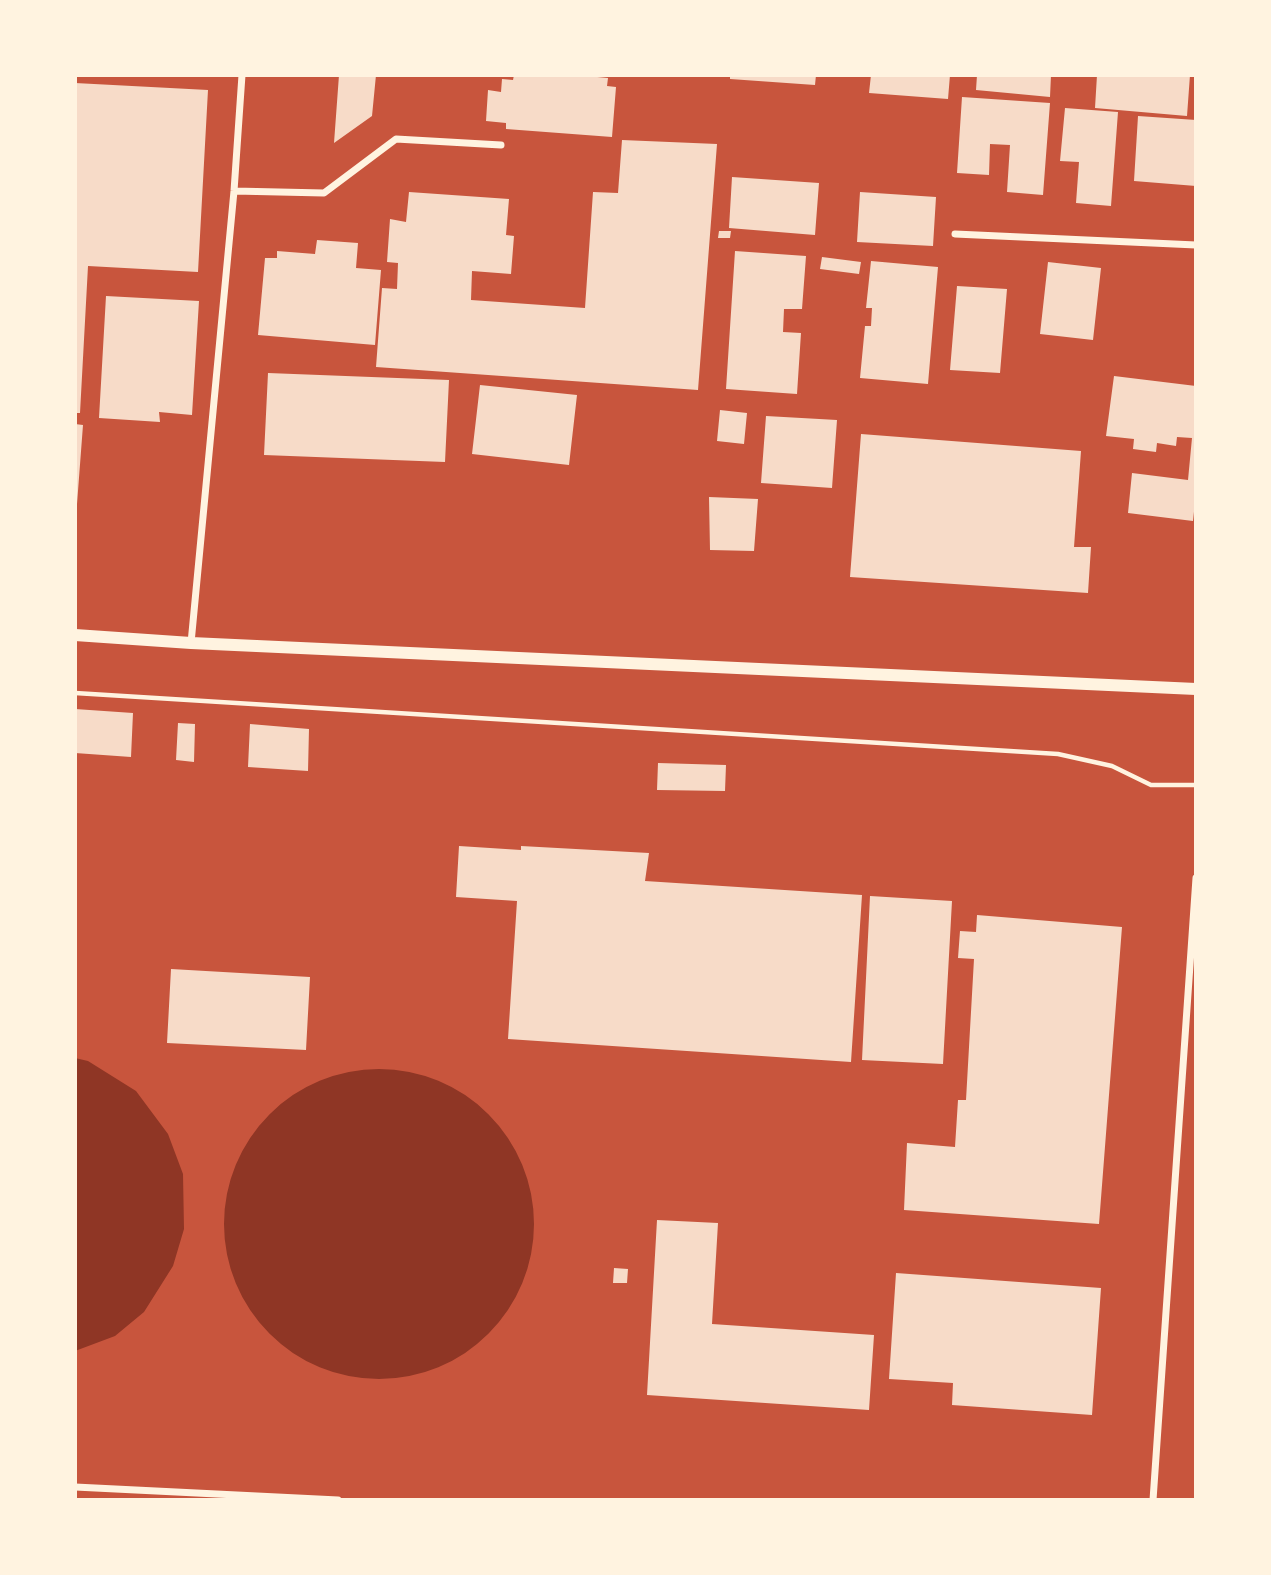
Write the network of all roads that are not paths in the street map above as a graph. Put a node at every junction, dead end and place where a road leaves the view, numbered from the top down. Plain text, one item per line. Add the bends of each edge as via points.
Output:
1 (242, 75) edge
2 (501, 145) dead end
3 (234, 191) junction
4 (956, 233) dead end
5 (1196, 245) edge
6 (75, 635) edge
7 (191, 643) junction
8 (1196, 689) edge
9 (1196, 878) edge
10 (75, 1487) edge
11 (338, 1500) edge
12 (1153, 1500) edge

1 - 3 street
2 - 3 street via 396,139 324,192
3 - 7 street
4 - 5 street
6 - 7 street
7 - 8 street
9 - 12 street
10 - 11 street

